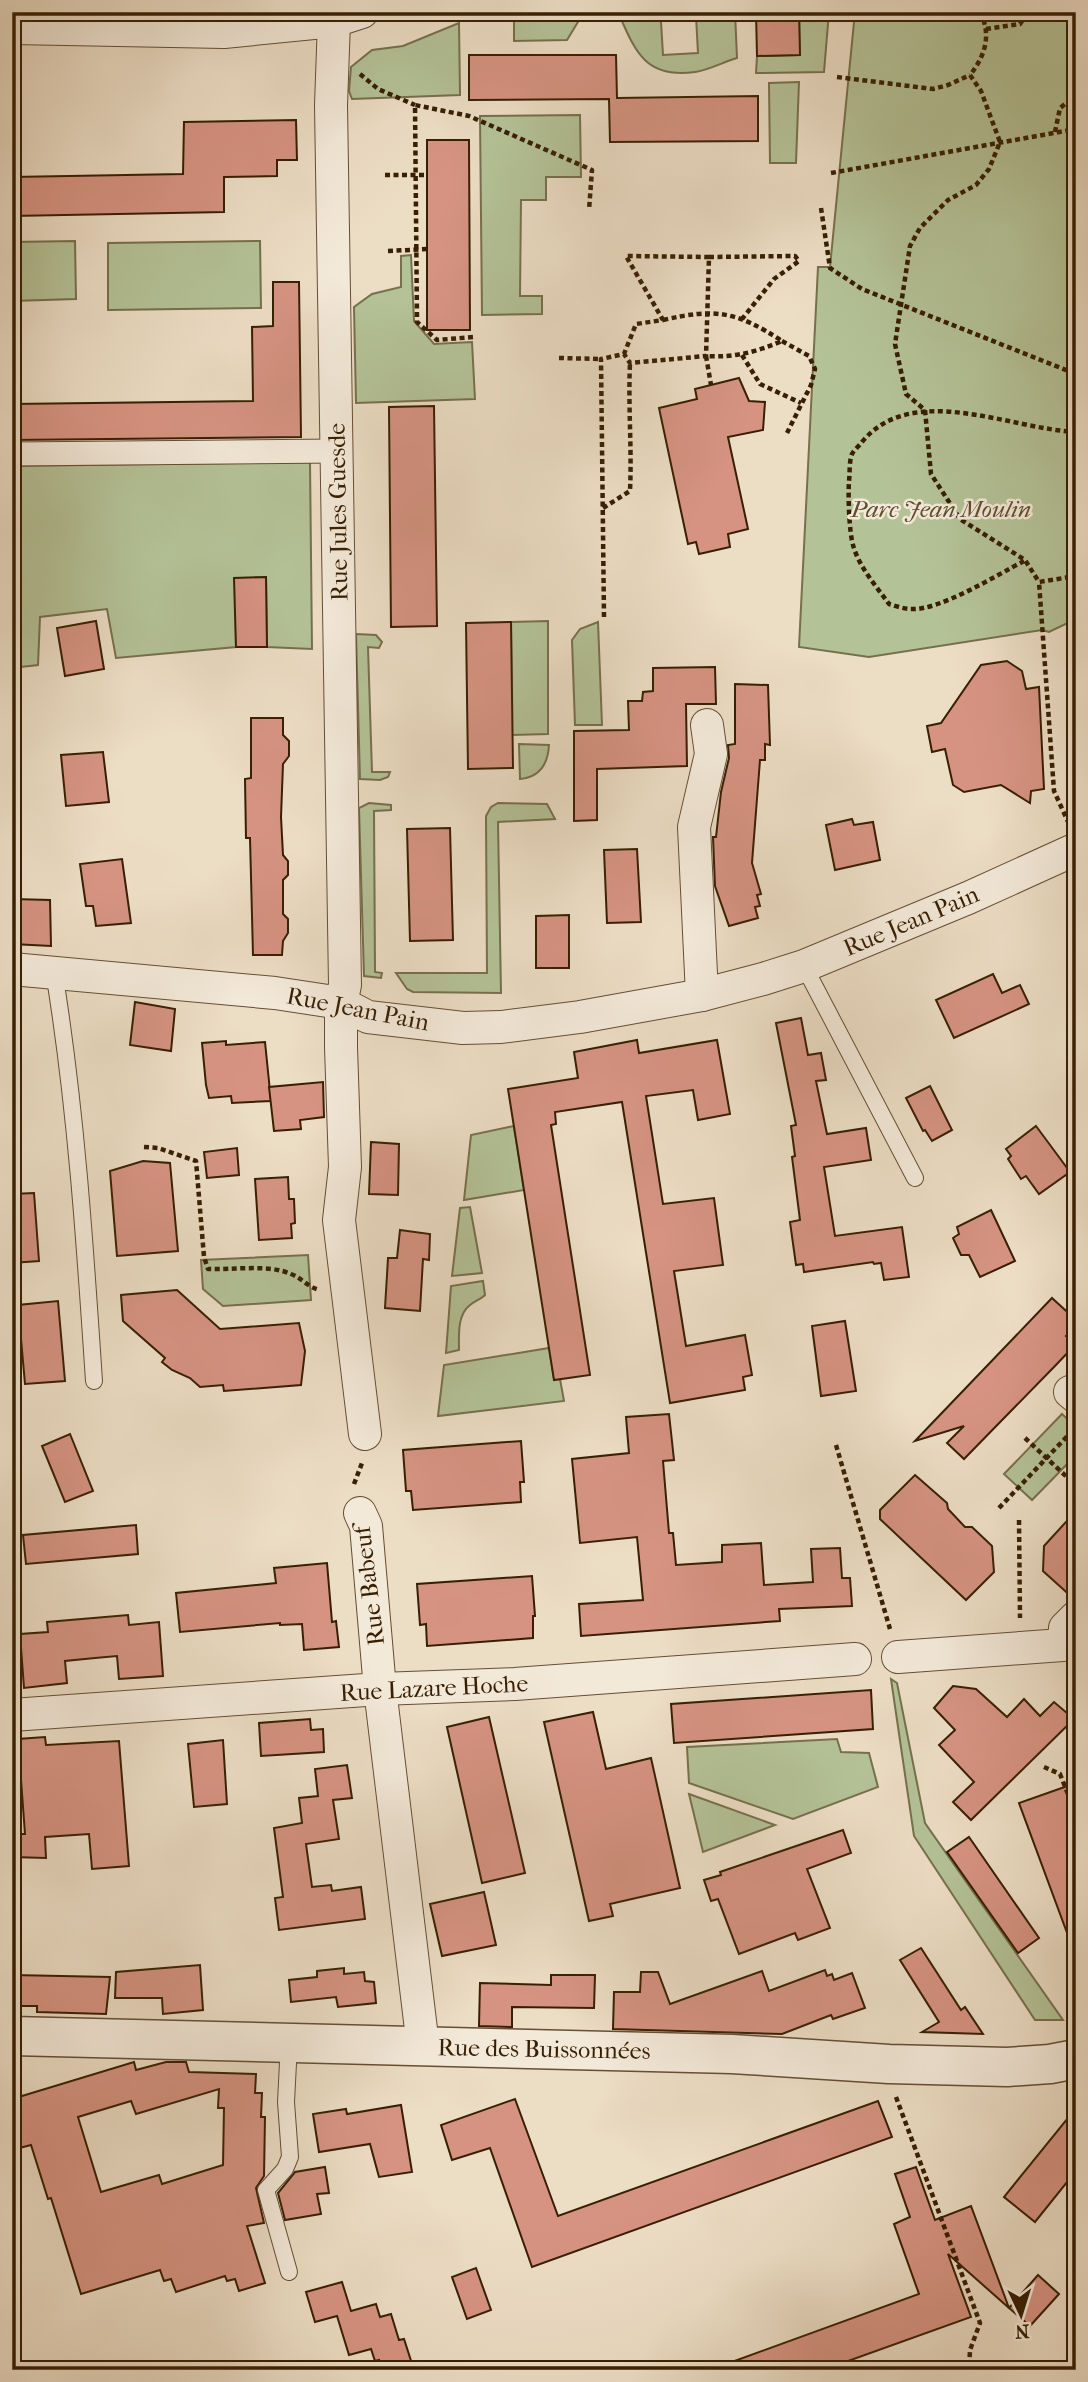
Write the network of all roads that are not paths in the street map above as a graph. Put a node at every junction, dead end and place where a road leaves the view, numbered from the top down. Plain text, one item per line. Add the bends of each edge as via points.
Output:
1 (348, 16) edge
2 (12, 28) edge
3 (337, 451) junction
4 (12, 454) edge
5 (707, 725) dead end
6 (1073, 838) edge
7 (804, 966) junction
8 (12, 969) edge
9 (54, 972) junction
10 (702, 995) junction
11 (341, 1003) junction
12 (915, 1178) dead end
13 (94, 1381) dead end
14 (365, 1434) road end
15 (360, 1513) road end
16 (1072, 1635) edge
17 (898, 1657) road end
18 (855, 1659) dead end
19 (380, 1689) junction
20 (12, 1715) edge
21 (12, 2036) edge
22 (289, 2043) junction
23 (423, 2046) junction
24 (1076, 2059) edge
25 (289, 2272) dead end

1 - 2 street via 224,32
1 - 3 street, Rue Jules Guesde via 331,105
3 - 4 street
3 - 11 street, Rue Jules Guesde via 345,985
5 - 10 street via 711,754 694,827
6 - 7 street, Rue Jean Pain via 968,898
7 - 10 street, Rue Jean Pain
7 - 12 lane
8 - 9 street, Rue Jean Pain
9 - 11 street, Rue Jean Pain
9 - 13 lane via 67,1068
10 - 11 street, Rue Jean Pain via 580,1017 463,1028 369,1017
11 - 14 street via 345,1167 338,1220
15 - 19 street, Rue Babeuf via 366,1526
16 - 17 street via 1020,1647
18 - 19 street, Rue Lazare Hoche via 515,1684
19 - 20 street, Rue Lazare Hoche
19 - 23 street, Rue Babeuf
21 - 22 street, Rue des Buissonnées
22 - 23 street, Rue des Buissonnées
22 - 25 lane via 286,2102 290,2157 266,2190
23 - 24 street, Rue des Buissonnées via 1007,2067

